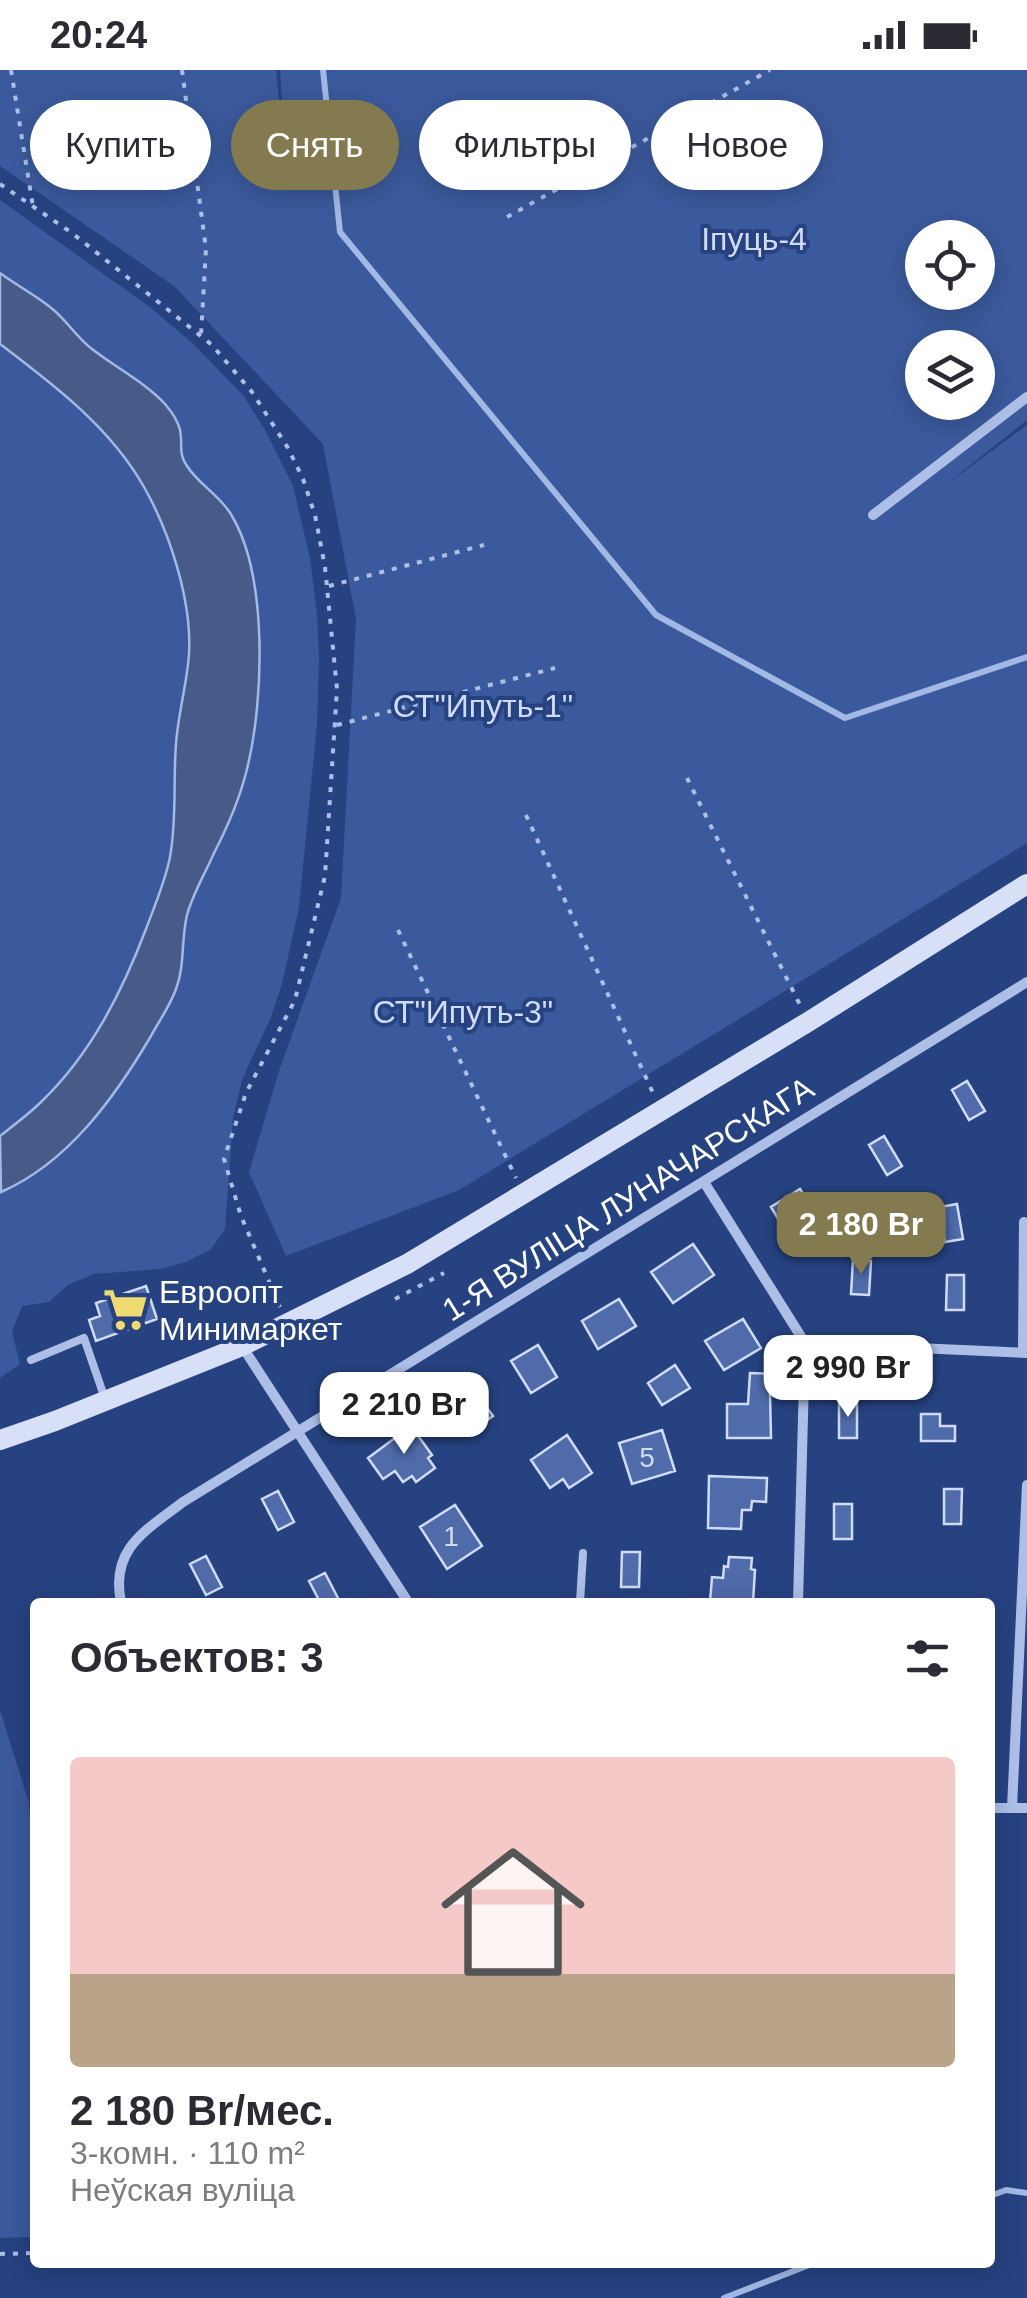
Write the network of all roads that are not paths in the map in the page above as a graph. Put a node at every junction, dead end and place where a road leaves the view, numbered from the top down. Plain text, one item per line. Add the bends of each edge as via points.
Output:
1 (1027, 397) edge
2 (874, 515) dead end
3 (1027, 884) edge
4 (1027, 982) edge
5 (704, 1182) junction
6 (1024, 1222) dead end
7 (805, 1343) junction
8 (242, 1346) junction
9 (1025, 1352) edge
10 (31, 1360) dead end
11 (106, 1401) junction
12 (298, 1432) junction
13 (0, 1440) edge
14 (1027, 1485) edge
15 (582, 1553) dead end
16 (120, 1598) edge
17 (405, 1598) edge
18 (580, 1598) edge
19 (798, 1598) edge
20 (995, 1808) edge
21 (1012, 1808) junction
22 (1027, 1808) edge

1 - 2 street
3 - 8 street via 395,1271
4 - 5 street, 1-Я ВУЛІЦА ЛУНАЧАРСКАГА
5 - 7 street
5 - 12 street, 1-Я ВУЛІЦА ЛУНАЧАРСКАГА
6 - 9 street
7 - 9 street
7 - 19 street
8 - 11 street
8 - 12 street
10 - 11 lane via 84,1338
11 - 13 street
12 - 16 street, 1-Я ВУЛІЦА ЛУНАЧАРСКАГА via 142,1534 119,1570
12 - 17 street
14 - 21 street
15 - 18 lane
20 - 21 street
21 - 22 street

